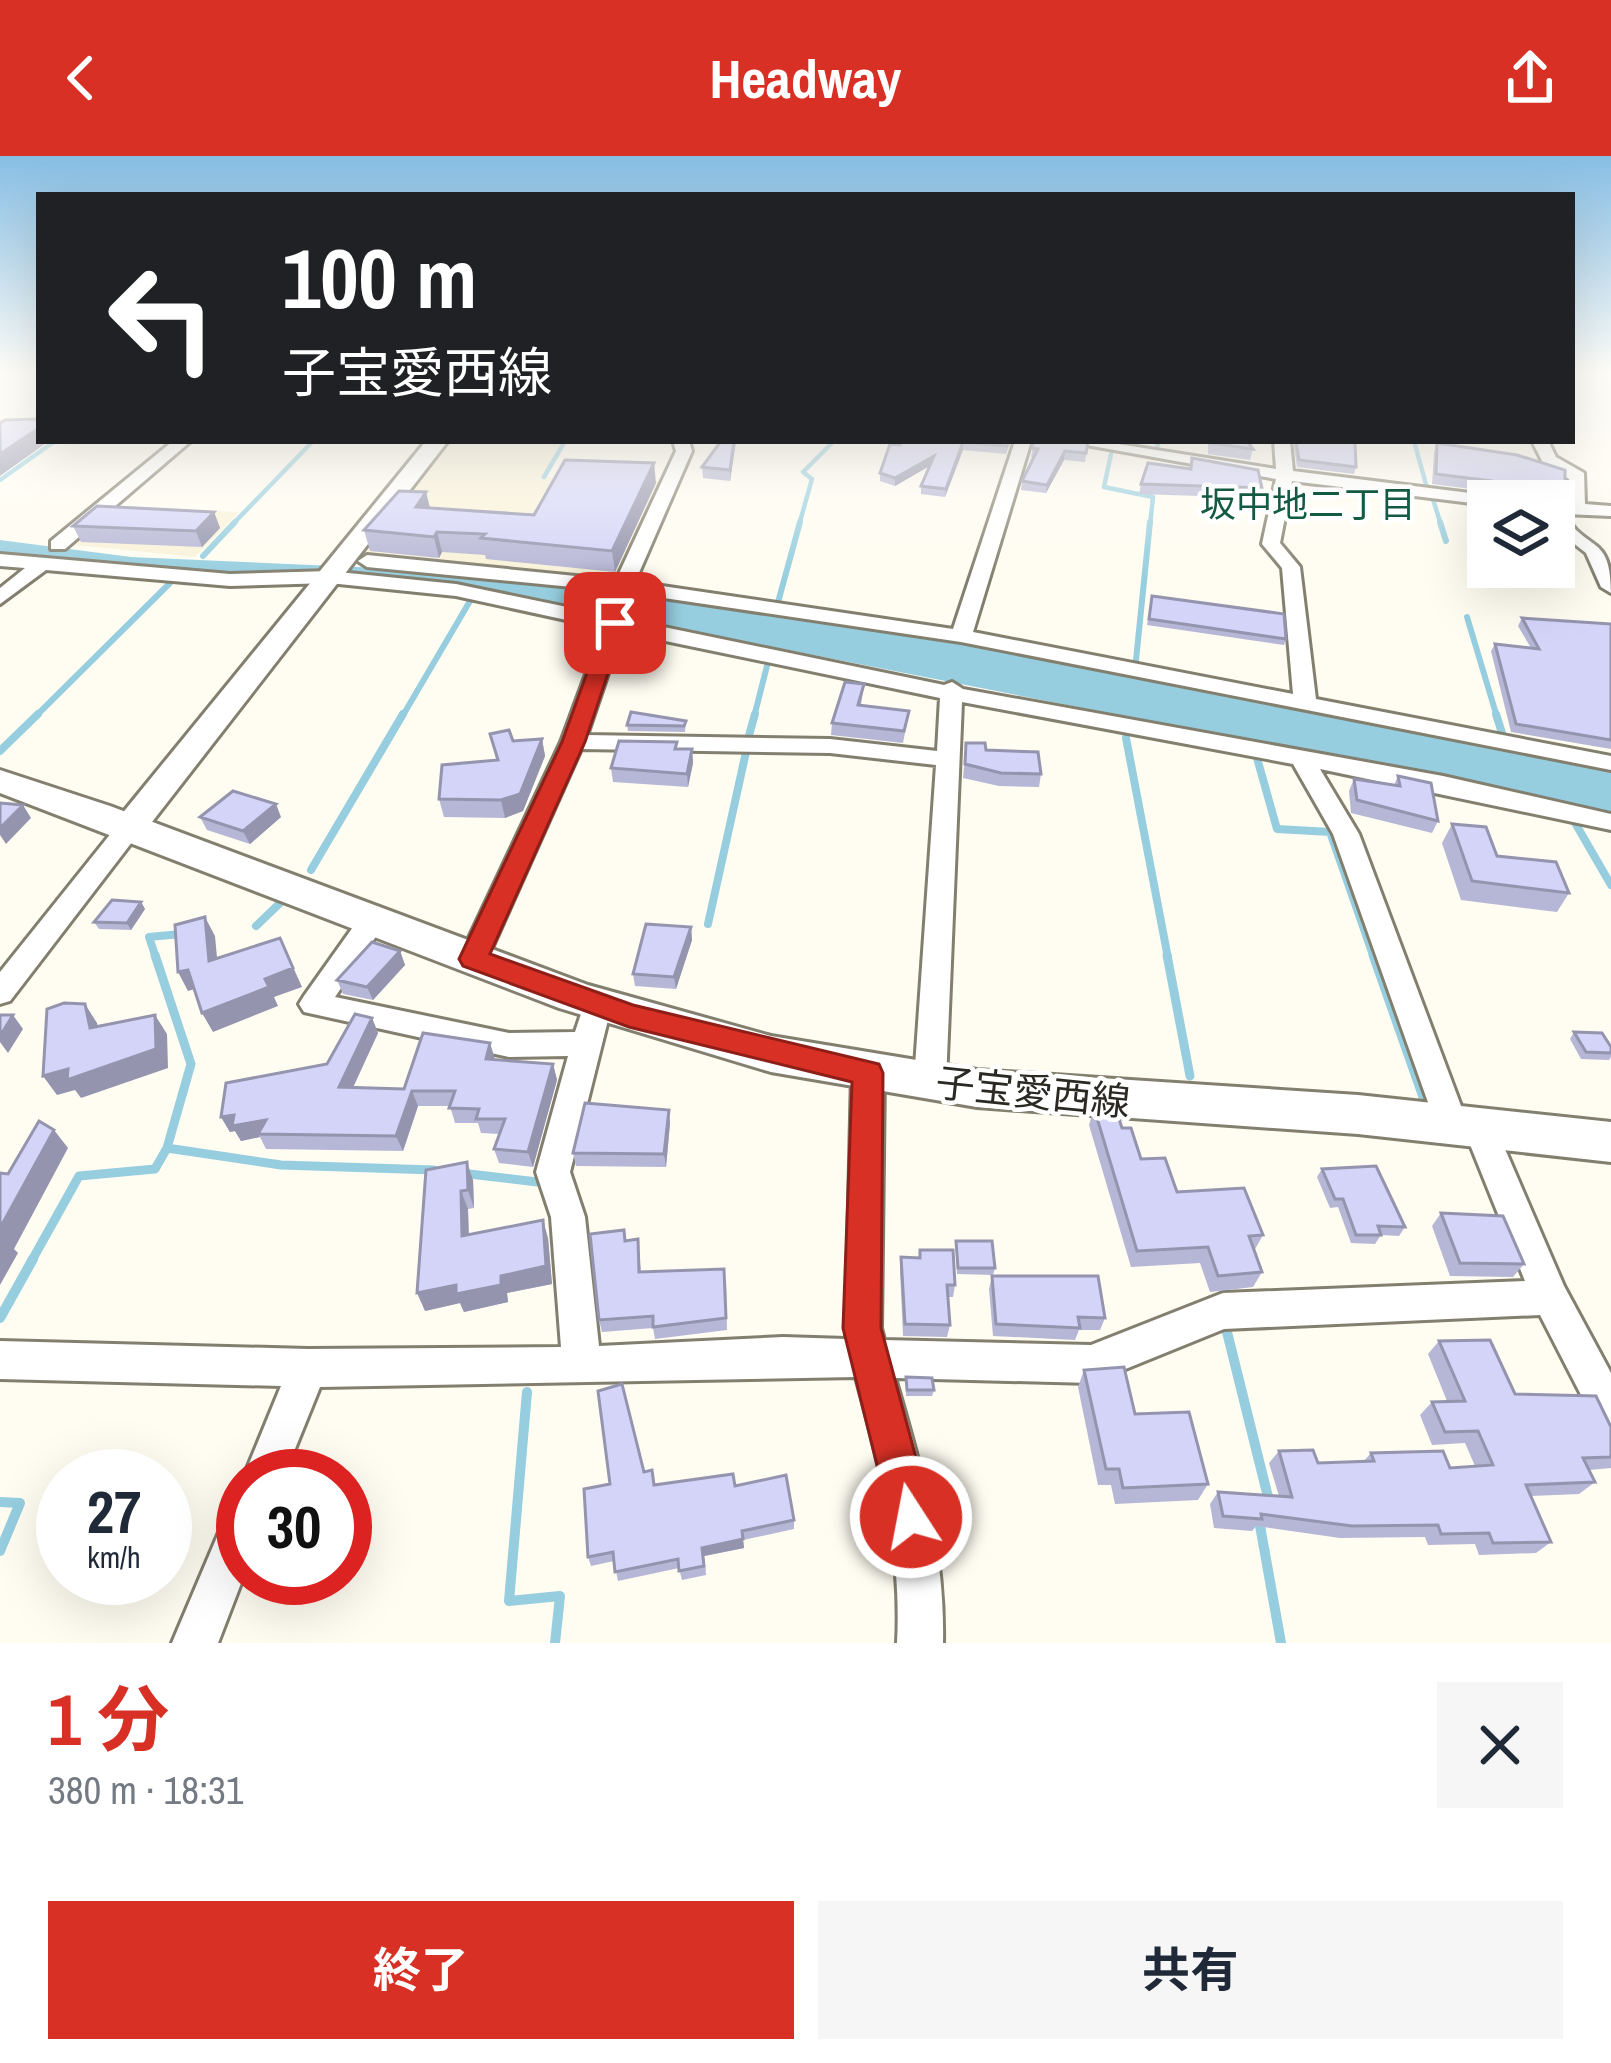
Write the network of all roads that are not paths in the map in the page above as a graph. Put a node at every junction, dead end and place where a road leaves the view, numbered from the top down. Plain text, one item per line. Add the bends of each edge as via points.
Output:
1 (178, 444) edge
2 (435, 444) edge
3 (683, 444) edge
4 (1022, 444) edge
5 (1091, 444) edge
6 (1282, 444) edge
7 (1542, 444) edge
8 (1285, 475) junction
9 (1467, 497) edge
10 (1576, 507) joint
11 (1611, 511) edge
12 (1575, 538) edge
13 (58, 545) dead end
14 (0, 560) edge
15 (40, 565) junction
16 (334, 570) junction
17 (623, 586) junction
18 (1611, 587) edge
19 (0, 598) edge
20 (615, 623) junction
21 (962, 636) junction
22 (952, 689) junction
23 (1305, 700) junction
24 (573, 742) junction
25 (944, 759) junction
26 (1303, 760) junction
27 (1611, 763) edge
28 (0, 781) edge
29 (1611, 822) edge
30 (133, 823) junction
31 (374, 920) junction
32 (473, 959) junction
33 (0, 993) edge
34 (592, 1024) junction
35 (868, 1073) junction
36 (931, 1081) junction
37 (1466, 1127) junction
38 (1611, 1142) edge
39 (1550, 1297) junction
40 (872, 1357) junction
41 (0, 1360) edge
42 (582, 1366) junction
43 (308, 1368) junction
44 (1611, 1412) edge
45 (275, 1449) edge
46 (216, 1592) edge
47 (195, 1643) edge
48 (920, 1643) edge

1 - 13 street
2 - 16 street
3 - 17 street
4 - 21 street
5 - 8 street
6 - 8 street
7 - 10 street via 1550,460 1578,477
8 - 9 street
8 - 23 street via 1271,544 1291,567
10 - 11 street
12 - 18 street via 1594,550
14 - 15 street
15 - 16 street via 230,580
15 - 19 street
16 - 17 street
16 - 20 street
16 - 30 street
17 - 21 street
20 - 22 street
20 - 24 street
21 - 23 street
22 - 25 street
22 - 26 street
23 - 27 street
24 - 25 street via 830,746
24 - 32 street
25 - 36 street
26 - 29 street
26 - 37 street via 1346,834
28 - 30 main road, 子宝愛西線
30 - 31 main road, 子宝愛西線
30 - 33 street
31 - 32 main road, 子宝愛西線
31 - 34 street via 314,1004 509,1046
32 - 34 main road, 子宝愛西線
34 - 35 main road, 子宝愛西線
34 - 42 street via 553,1172 568,1216
35 - 36 main road, 子宝愛西線
35 - 40 street via 862,1328
36 - 37 main road, 子宝愛西線 via 1082,1102
37 - 38 main road, 子宝愛西線
37 - 39 street
39 - 40 street via 1223,1311 1091,1364
39 - 44 street
40 - 42 street
40 - 48 street via 906,1484 922,1585
41 - 43 street
42 - 43 street
43 - 45 street
46 - 47 street

